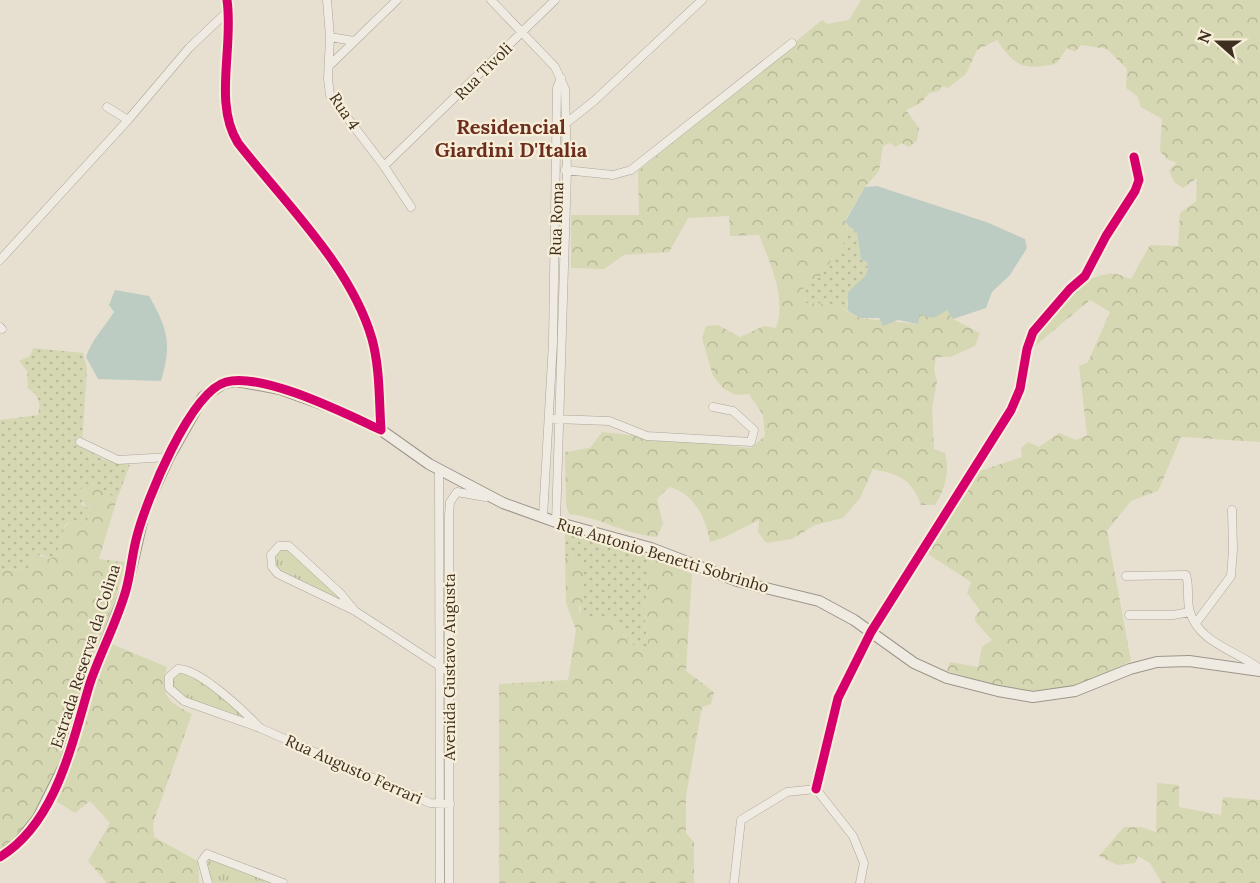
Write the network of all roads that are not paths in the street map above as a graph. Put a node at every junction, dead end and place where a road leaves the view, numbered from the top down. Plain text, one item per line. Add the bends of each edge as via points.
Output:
1 (327, 0) edge
2 (397, 0) edge
3 (491, 0) edge
4 (555, 0) edge
5 (702, 0) edge
6 (228, 5) edge
7 (522, 32) junction
8 (330, 37) junction
9 (354, 41) junction
10 (792, 43) dead end
11 (329, 66) junction
12 (561, 78) junction
13 (107, 107) dead end
14 (128, 120) junction
15 (566, 123) junction
16 (558, 126) junction
17 (1134, 157) dead end
18 (384, 166) junction
19 (557, 170) junction
20 (567, 171) junction
21 (411, 207) dead end
22 (0, 260) edge
23 (553, 342) junction
24 (563, 342) junction
25 (713, 407) dead end
26 (550, 419) junction
27 (560, 419) junction
28 (381, 430) junction
29 (80, 442) dead end
30 (169, 457) junction
31 (439, 470) junction
32 (495, 500) junction
33 (1232, 510) dead end
34 (543, 518) junction
35 (556, 522) junction
36 (1126, 576) dead end
37 (355, 611) junction
38 (1190, 612) junction
39 (1129, 615) dead end
40 (1196, 623) junction
41 (870, 632) junction
42 (441, 669) junction
43 (1260, 670) edge
44 (450, 672) junction
45 (260, 728) junction
46 (816, 789) junction
47 (440, 804) junction
48 (450, 804) junction
49 (0, 858) edge
50 (208, 883) edge
51 (284, 883) edge
52 (440, 883) edge
53 (449, 883) edge
54 (735, 883) edge
55 (860, 883) edge

1 - 8 street, Rua 4
2 - 9 street
3 - 7 street
4 - 7 street, Rua Tivoli
5 - 15 street
6 - 14 street
6 - 28 street via 227,122 238,143 330,257 363,315 376,356
7 - 12 street
7 - 18 street, Rua Tivoli
8 - 9 street
8 - 11 street, Rua 4
9 - 11 street
10 - 20 street via 631,170 613,175
11 - 18 street, Rua 4 via 330,95
12 - 15 street, Rua Roma
12 - 16 street, Rua Roma via 557,88
13 - 14 street
14 - 22 street
15 - 16 street
15 - 20 street, Rua Roma
16 - 19 street, Rua Roma
17 - 41 street via 1139,180 1128,204 1084,276 1033,332 1011,410
18 - 21 street, Rua 4
19 - 20 street
19 - 23 street, Rua Roma
20 - 24 street, Rua Roma
23 - 24 street
23 - 26 street, Rua Roma
24 - 27 street, Rua Roma
25 - 27 street via 738,413 754,430 751,442 647,436 609,421
26 - 27 street
26 - 34 street, Rua Roma
27 - 35 street, Rua Roma
28 - 30 street, Estrada Reserva da Colina via 280,389 224,382 203,397
28 - 31 street, Rua Antonio Benetti Sobrinho
29 - 30 street via 118,460
30 - 49 street, Estrada Reserva da Colina via 145,509 127,587 65,764 38,818
31 - 32 street, Rua Antonio Benetti Sobrinho
31 - 42 street, Avenida Gustavo Augusta
32 - 34 street, Rua Antonio Benetti Sobrinho
32 - 44 street, Avenida Gustavo Augusta via 457,492 450,502
33 - 40 street via 1231,576
34 - 35 street, Rua Antonio Benetti Sobrinho
35 - 41 street, Rua Antonio Benetti Sobrinho via 632,543 737,581 819,601
36 - 38 street via 1186,575
37 - 37 street via 289,546 279,546 271,555 272,567 278,574
37 - 42 street
38 - 39 street
38 - 40 street
40 - 43 street via 1208,639 1245,657
41 - 43 street, Rua Antonio Benetti Sobrinho via 929,671 1014,695 1053,696 1143,665 1173,660
41 - 46 street via 838,698
42 - 44 street
42 - 47 street, Avenida Gustavo Augusta
44 - 48 street, Avenida Gustavo Augusta
45 - 45 street, Rua Augusto Ferrari via 236,704 190,672 178,669 169,677 169,688 177,698
45 - 47 street, Rua Augusto Ferrari
46 - 54 street via 786,792 741,820
46 - 55 street via 853,836 864,863
47 - 48 street, Rua Augusto Ferrari
47 - 52 street, Avenida Gustavo Augusta
48 - 53 street, Avenida Gustavo Augusta
50 - 51 street via 202,861 207,854

